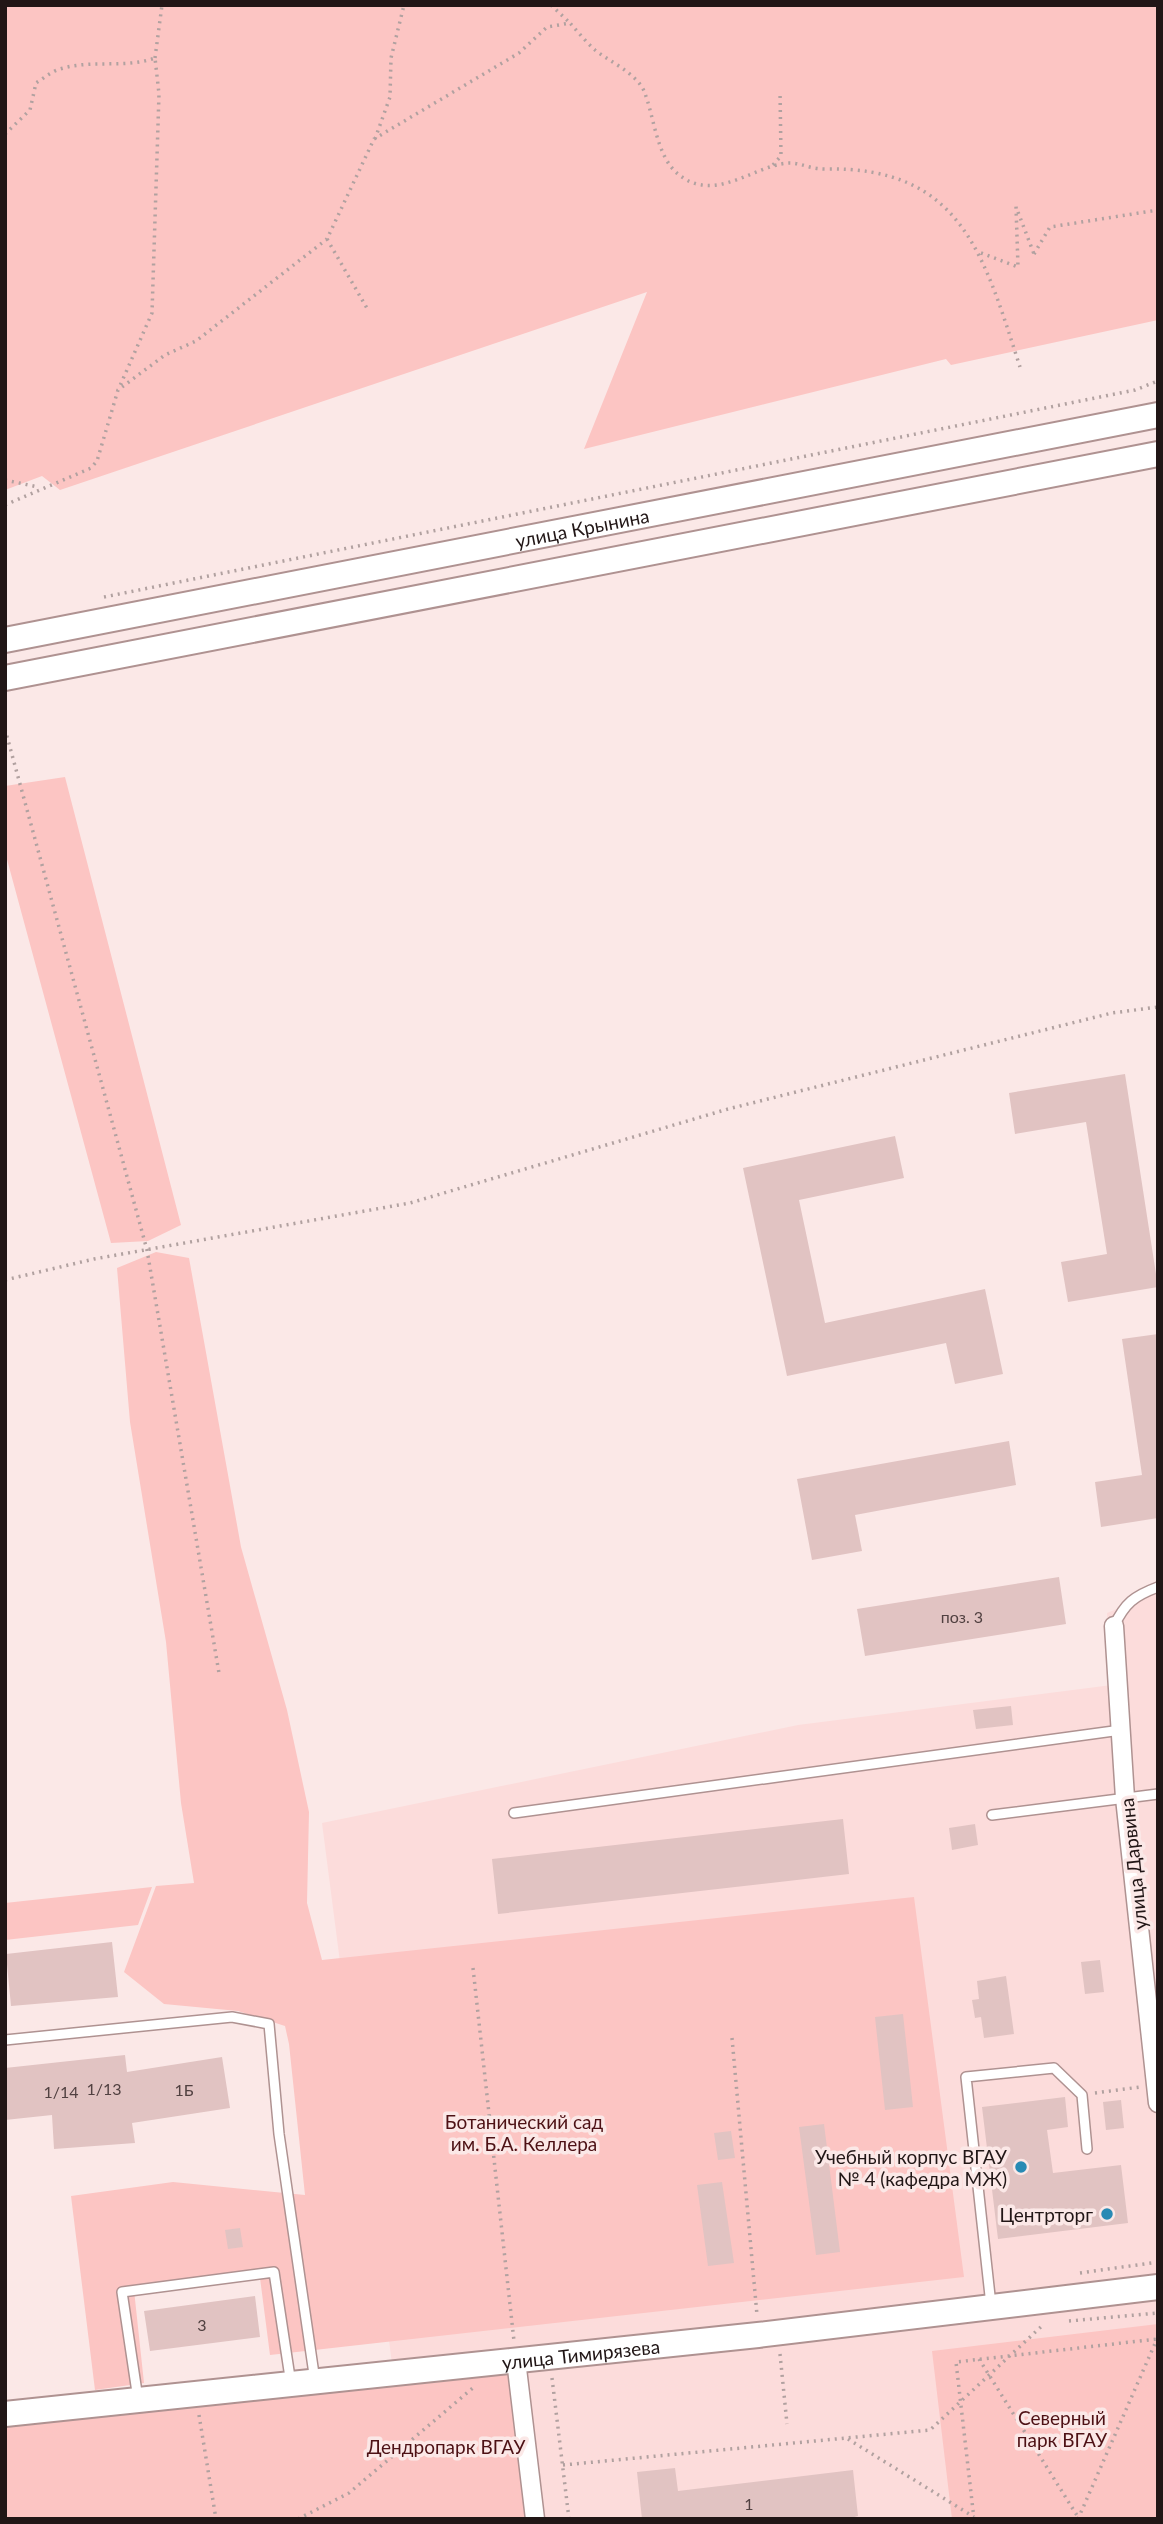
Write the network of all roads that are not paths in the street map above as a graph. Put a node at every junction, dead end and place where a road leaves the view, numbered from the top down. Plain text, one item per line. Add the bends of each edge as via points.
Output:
1 (1158, 415) edge
2 (1158, 454) edge
3 (5, 640) edge
4 (5, 678) edge
5 (1158, 1587) edge
6 (1114, 1626) joint
7 (1121, 1730) junction
8 (1158, 1794) edge
9 (1125, 1798) junction
10 (514, 1813) dead end
11 (992, 1815) dead end
12 (5, 2040) edge
13 (1157, 2094) edge
14 (1087, 2149) dead end
15 (1158, 2287) edge
16 (991, 2307) junction
17 (511, 2361) junction
18 (303, 2384) junction
19 (138, 2400) junction
20 (5, 2414) edge
21 (536, 2519) edge

1 - 3 main road, улица Крынина
2 - 4 main road, улица Крынина
5 - 6 lane via 1135,1596
6 - 7 street, улица Дарвина
7 - 9 street, улица Дарвина
7 - 10 lane
8 - 9 lane
9 - 11 lane
9 - 13 street, улица Дарвина
12 - 18 lane via 232,2017 269,2024
14 - 16 lane via 1082,2095 1054,2068 966,2077
15 - 16 main road, улица Тимирязева
16 - 17 main road, улица Тимирязева via 769,2340
17 - 18 main road, улица Тимирязева
17 - 21 street
18 - 19 main road, улица Тимирязева
18 - 19 lane via 274,2272 122,2292
19 - 20 main road, улица Тимирязева

